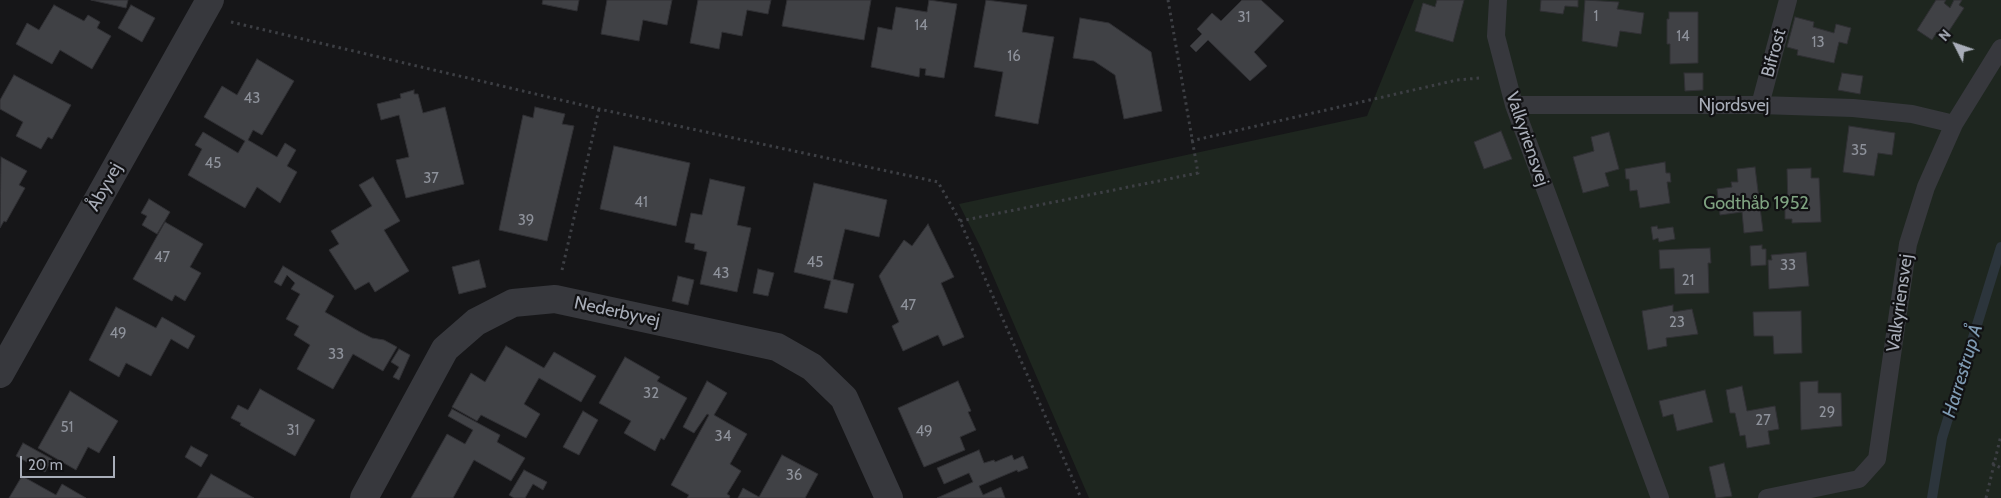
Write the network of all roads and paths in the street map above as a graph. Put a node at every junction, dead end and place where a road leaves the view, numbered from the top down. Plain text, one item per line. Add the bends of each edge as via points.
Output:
1 (1168, 0) edge
2 (1498, 0) edge
3 (1788, 0) edge
4 (205, 8) edge
5 (2001, 48) edge
6 (1506, 75) junction
7 (1514, 105) junction
8 (1760, 105) junction
9 (599, 110) junction
10 (1954, 124) junction
11 (1191, 141) junction
12 (960, 221) junction
13 (555, 299) junction
14 (0, 374) edge
15 (2001, 435) edge
16 (1992, 463) junction
17 (2001, 468) edge
18 (364, 498) edge
19 (888, 498) edge
20 (1081, 498) edge
21 (1660, 498) edge
22 (1767, 498) edge
23 (1986, 498) edge

1 - 11 path
2 - 6 lane, Valkyriensvej via 1496,36
3 - 8 lane, Bifrost
4 - 9 path
4 - 14 street, Åbyvej
5 - 10 lane, Valkyriensvej
6 - 7 lane, Valkyriensvej
6 - 11 path via 1457,80
7 - 8 lane, Njordsvej
7 - 21 lane, Valkyriensvej
8 - 10 lane, Njordsvej via 1853,108 1912,114
9 - 12 path via 938,182
9 - 13 path
10 - 22 lane, Valkyriensvej via 1926,187 1908,244 1877,459 1859,478
11 - 12 path via 1198,173
12 - 20 path
13 - 18 street, Nederbyvej via 513,303 476,322 445,350
13 - 19 street, Nederbyvej via 777,348 812,367 844,398
15 - 16 path
16 - 17 path
16 - 23 path

